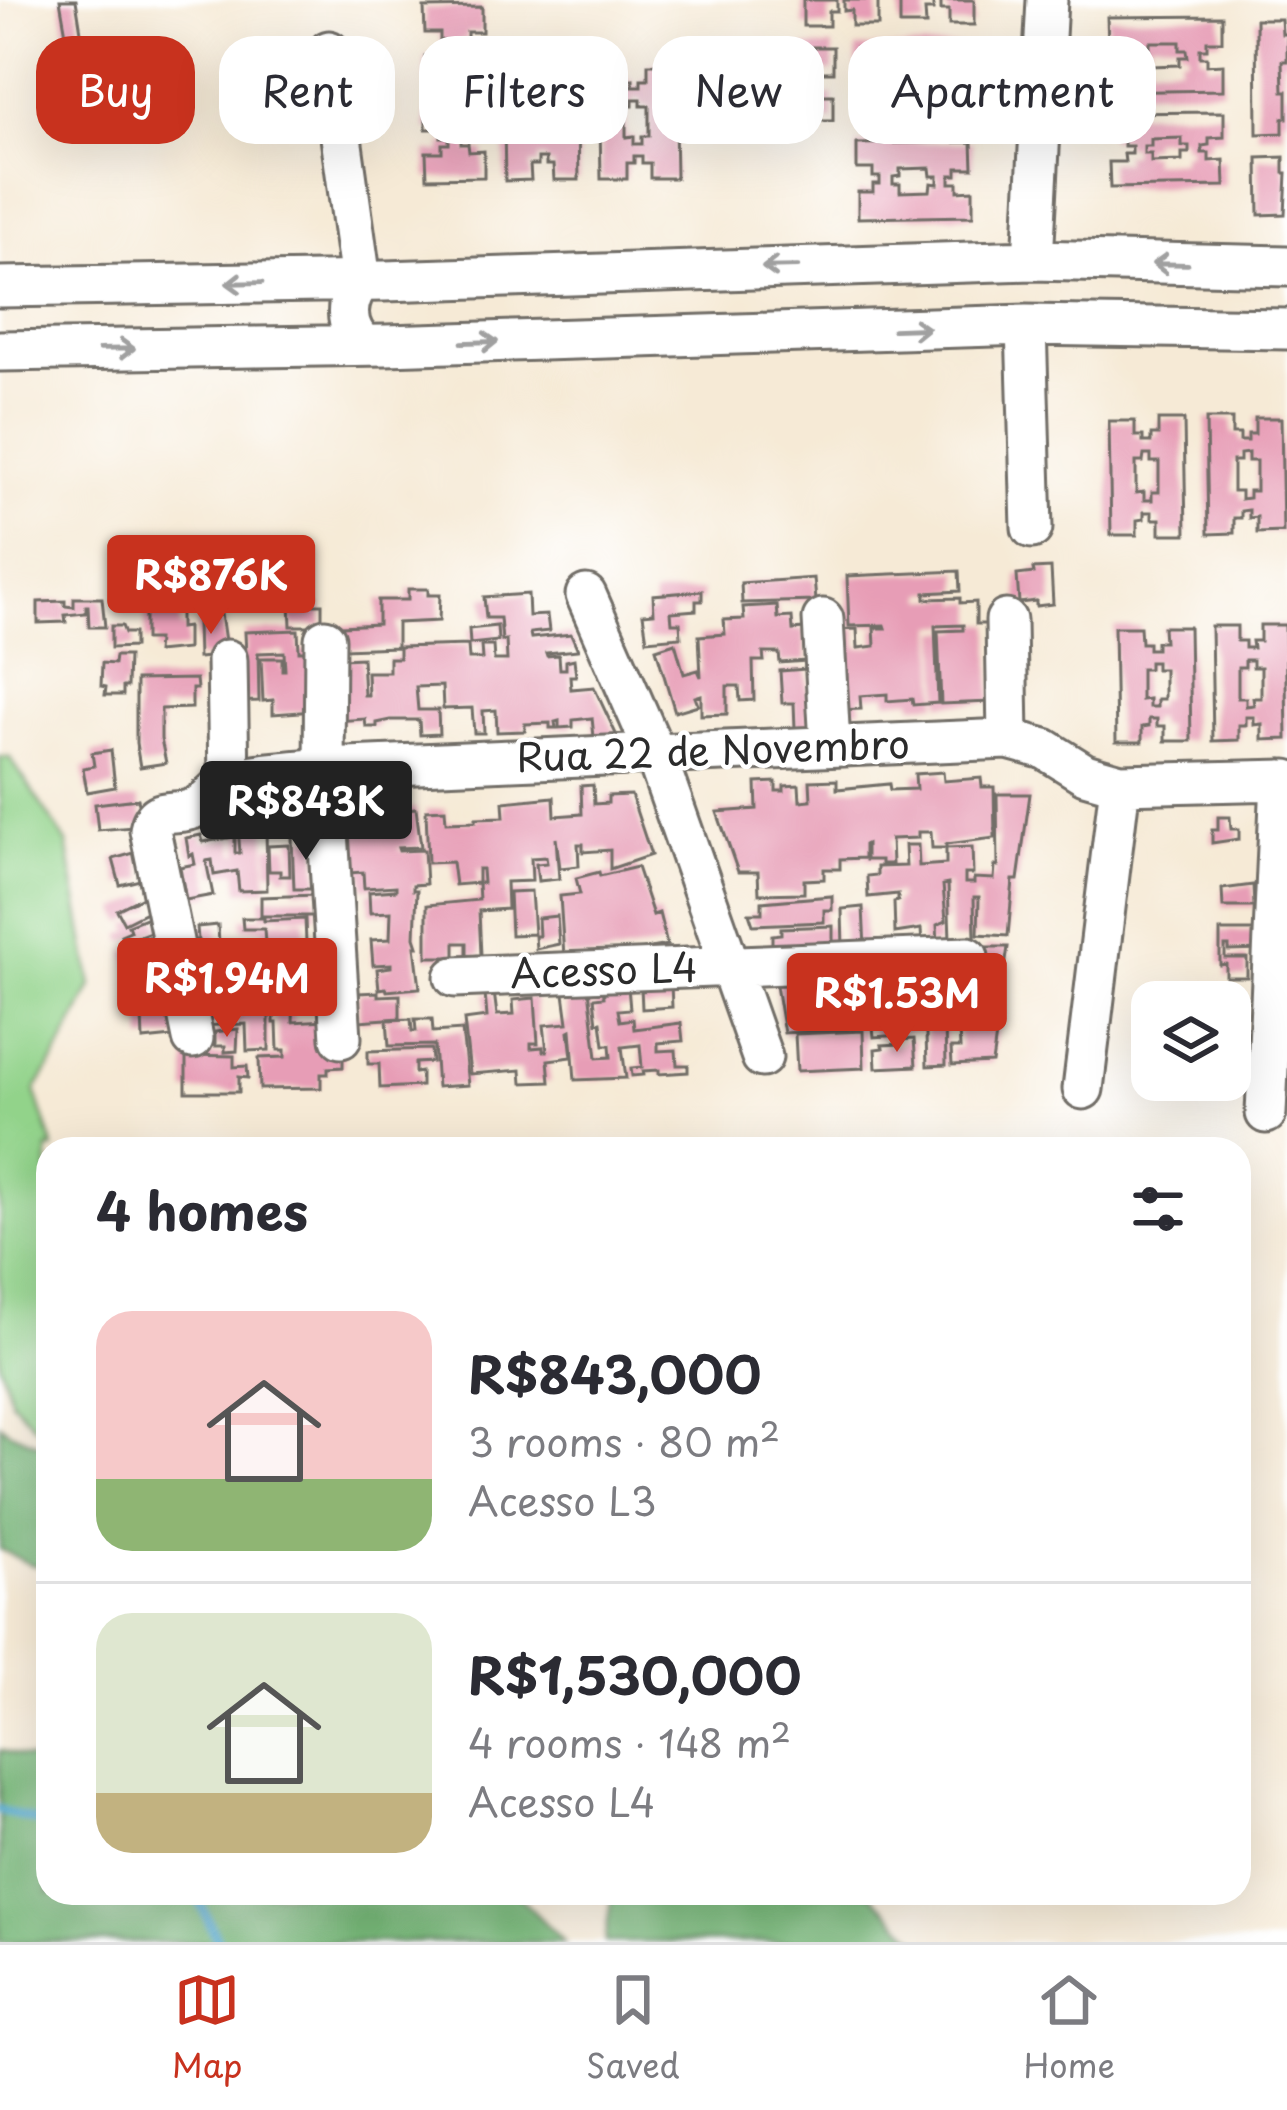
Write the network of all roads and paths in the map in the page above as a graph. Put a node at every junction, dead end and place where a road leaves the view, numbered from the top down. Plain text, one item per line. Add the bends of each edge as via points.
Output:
1 (1047, 0) edge
2 (347, 144) edge
3 (1032, 261) junction
4 (1287, 266) edge
5 (373, 281) junction
6 (0, 287) edge
7 (1028, 326) junction
8 (1287, 329) edge
9 (374, 345) junction
10 (0, 351) edge
11 (1032, 528) dead end
12 (586, 596) dead end
13 (823, 619) dead end
14 (1006, 620) dead end
15 (325, 639) dead end
16 (227, 660) dead end
17 (1008, 739) junction
18 (830, 745) junction
19 (656, 753) junction
20 (324, 768) junction
21 (230, 780) junction
22 (1284, 780) edge
23 (1120, 784) junction
24 (968, 957) dead end
25 (729, 966) junction
26 (455, 977) dead end
27 (193, 1038) dead end
28 (341, 1038) dead end
29 (762, 1058) dead end
30 (1083, 1089) dead end
31 (1266, 1113) dead end

1 - 3 street
2 - 5 street
4 -> 3 street
3 -> 5 street
3 - 7 street via 1005,280 1004,292 1004,304
5 -> 6 street
5 - 9 street via 353,290 347,313 354,337
7 - 8 street
9 -> 7 street
7 - 11 street
10 -> 9 street
12 - 19 street
13 - 18 street
14 - 17 street
15 - 20 street
16 - 21 street
17 - 18 street, Rua 22 de Novembro
17 - 23 street, Rua 22 de Novembro
18 - 19 street, Rua 22 de Novembro
19 - 20 street, Rua 22 de Novembro
19 - 25 street
20 - 21 street, Rua 22 de Novembro
20 - 28 street
21 - 27 street, Rua 22 de Novembro via 191,810 158,814 150,830
22 - 23 street, Rua 22 de Novembro
22 - 31 street
23 - 30 street
24 - 25 street, Acesso L4
25 - 26 street, Acesso L4
25 - 29 street

